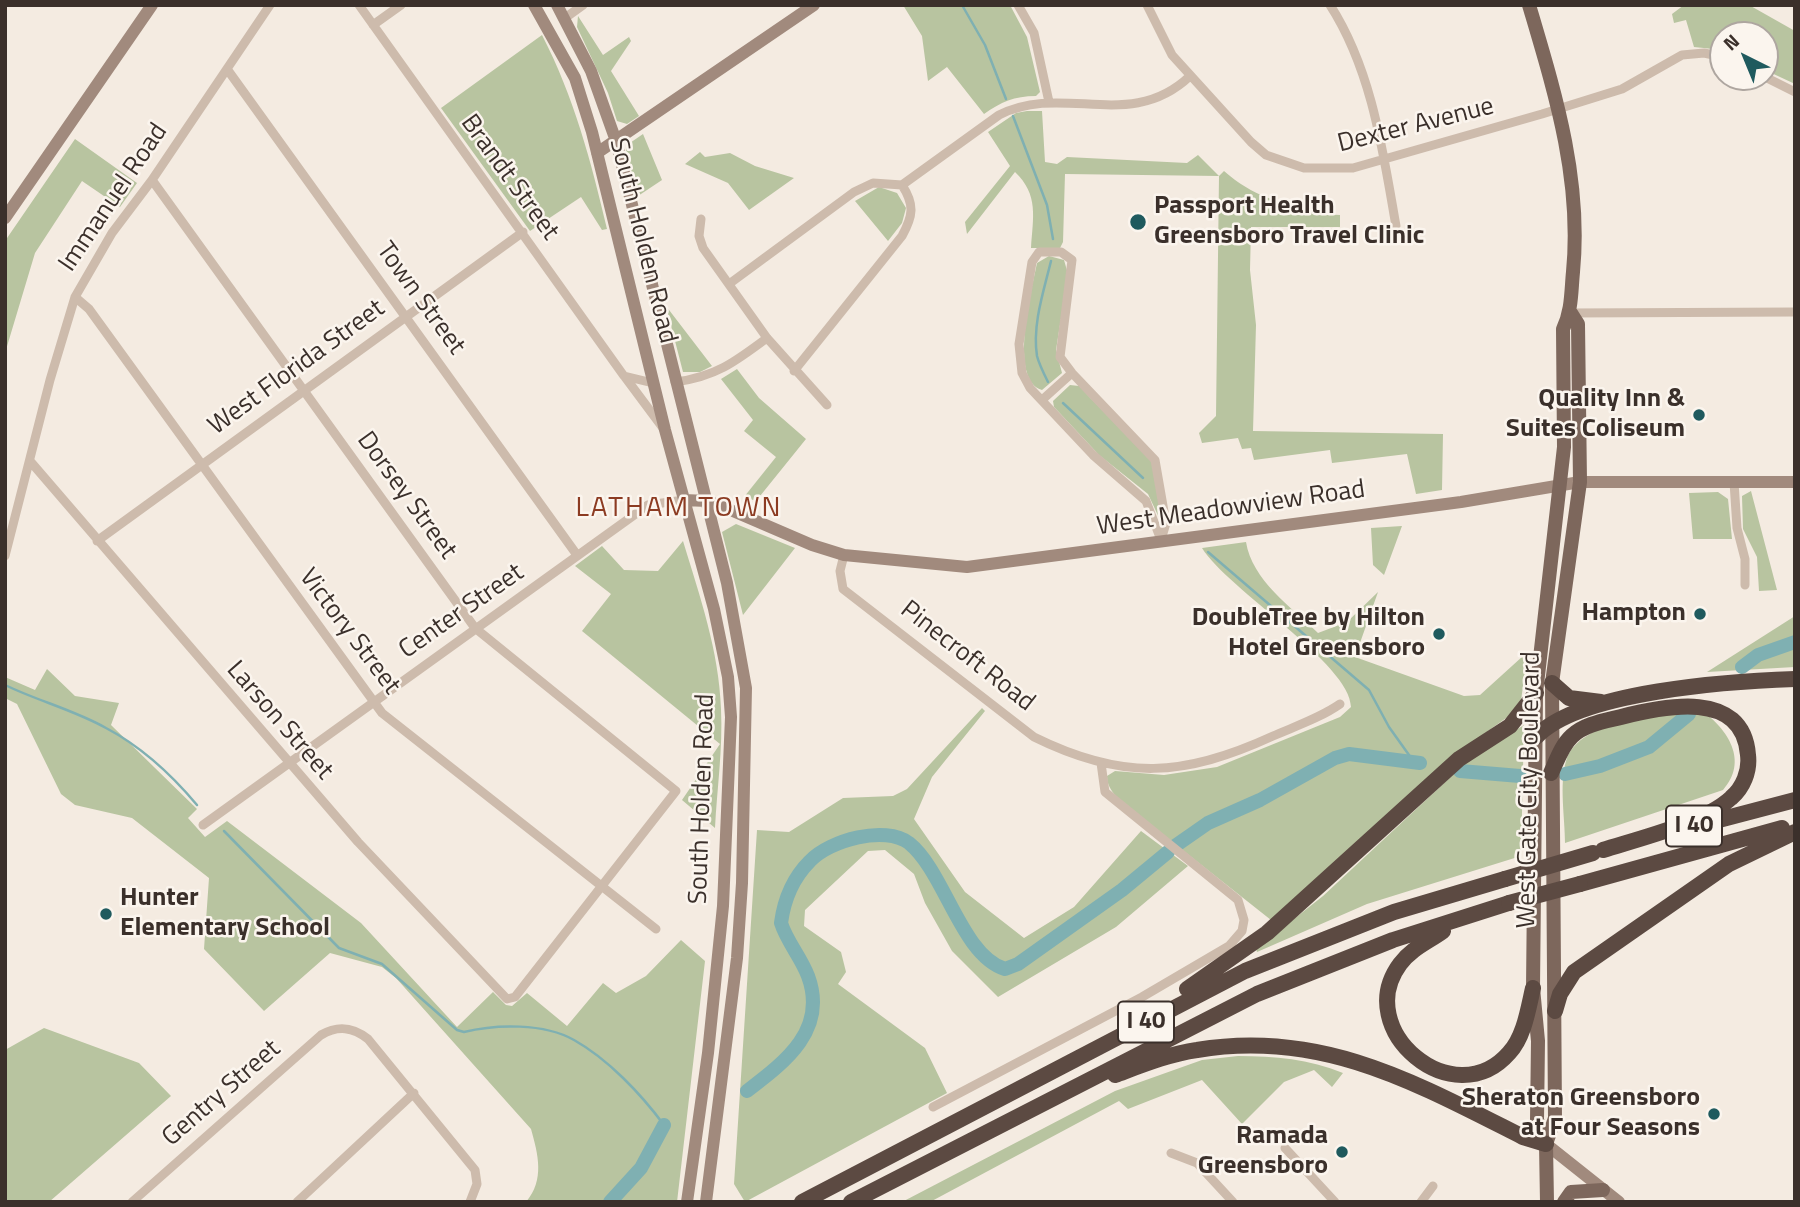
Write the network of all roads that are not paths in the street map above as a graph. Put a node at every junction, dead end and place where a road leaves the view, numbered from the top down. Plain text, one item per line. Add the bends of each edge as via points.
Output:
1 (152, 5) edge
2 (270, 5) edge
3 (359, 5) edge
4 (401, 5) edge
5 (534, 5) edge
6 (557, 5) edge
7 (583, 5) edge
8 (814, 5) edge
9 (1018, 5) edge
10 (1147, 5) edge
11 (1329, 5) edge
12 (1529, 5) edge
13 (565, 18) junction
14 (373, 25) junction
15 (1709, 53) edge
16 (227, 69) junction
17 (1190, 76) junction
18 (1779, 84) edge
19 (1795, 92) edge
20 (1049, 102) junction
21 (1559, 108) junction
22 (616, 141) junction
23 (597, 153) junction
24 (1384, 159) junction
25 (152, 180) junction
26 (902, 185) junction
27 (5, 218) edge
28 (701, 219) dead end
29 (1396, 226) dead end
30 (523, 232) junction
31 (729, 284) junction
32 (75, 297) junction
33 (1795, 312) edge
34 (1570, 313) junction
35 (406, 317) junction
36 (767, 338) junction
37 (794, 371) junction
38 (1072, 373) junction
39 (624, 376) junction
40 (675, 382) junction
41 (653, 383) junction
42 (304, 391) junction
43 (1042, 400) junction
44 (827, 405) dead end
45 (665, 430) junction
46 (30, 461) junction
47 (201, 466) junction
48 (1580, 482) junction
49 (1734, 482) junction
50 (1795, 482) edge
51 (1561, 486) junction
52 (684, 500) junction
53 (707, 502) junction
54 (1161, 540) junction
55 (97, 541) junction
56 (578, 555) junction
57 (844, 555) junction
58 (5, 556) edge
59 (1745, 585) dead end
60 (475, 628) junction
61 (1795, 679) edge
62 (1552, 683) junction
63 (1536, 693) junction
64 (372, 701) junction
65 (1607, 703) junction
66 (1340, 704) dead end
67 (1551, 724) junction
68 (1536, 737) junction
69 (287, 762) junction
70 (1101, 763) junction
71 (1551, 773) junction
72 (1795, 800) edge
73 (202, 825) dead end
74 (1795, 825) edge
75 (1795, 832) edge
76 (1598, 852) junction
77 (600, 886) junction
78 (1462, 917) junction
79 (656, 929) dead end
80 (1533, 988) junction
81 (1555, 1011) junction
82 (1051, 1072) junction
83 (414, 1093) junction
84 (1060, 1094) junction
85 (933, 1107) dead end
86 (1546, 1144) junction
87 (1285, 1148) dead end
88 (1171, 1153) dead end
89 (1433, 1186) dead end
90 (1603, 1190) junction
91 (132, 1202) edge
92 (297, 1202) edge
93 (470, 1202) edge
94 (687, 1202) edge
95 (706, 1202) edge
96 (803, 1202) edge
97 (851, 1202) edge
98 (1233, 1202) edge
99 (1335, 1202) edge
100 (1421, 1202) edge
101 (1547, 1202) edge
102 (1564, 1202) edge
103 (1619, 1202) edge

1 - 27 main road
2 - 16 street, Immanuel Road
3 - 14 street, Brandt Street
4 - 14 street
5 - 23 main road, South Holden Road via 575,78
6 - 13 main road, South Holden Road
7 - 13 street
8 - 22 main road
9 - 20 street via 1034,33
10 - 17 street, Dexter Avenue via 1161,37
11 - 24 street via 1356,56
12 - 21 main road, West Gate City Boulevard
13 - 22 main road, South Holden Road via 591,71
14 - 30 street, Brandt Street
15 - 21 street, Dexter Avenue via 1682,55 1622,89
16 - 25 street, Immanuel Road
16 - 35 street, Town Street
17 - 20 street via 1157,100 1138,105
17 - 24 street, Dexter Avenue via 1266,155 1285,164 1325,170
18 - 19 street
20 - 26 street via 1015,107 999,115
21 - 24 street, Dexter Avenue
21 - 34 main road, West Gate City Boulevard via 1571,164 1575,222
22 - 23 main road
22 - 40 main road, South Holden Road
23 - 41 main road, South Holden Road
24 - 29 street
25 - 32 street, Immanuel Road via 112,233
25 - 42 street, Dorsey Street
26 - 31 street via 873,183 854,192
26 - 37 street via 912,206 902,236
28 - 31 street via 703,248
30 - 35 street, West Florida Street
30 - 39 street, Brandt Street
31 - 36 street
32 - 46 street, Immanuel Road
32 - 47 street, Victory Street via 97,320
33 - 34 street
34 - 48 main road, West Gate City Boulevard via 1578,324
34 - 51 main road, West Gate City Boulevard via 1563,329
35 - 42 street, West Florida Street
35 - 56 street, Town Street
36 - 37 street
36 - 40 street via 705,378
37 - 44 street
38 - 43 street
38 - 43 street via 1060,357 1072,260 1061,253 1039,252 1032,262 1018,352 1026,380
38 - 54 street via 1155,460 1166,523
39 - 41 street
39 - 45 street, Brandt Street
40 - 53 main road, South Holden Road
41 - 45 main road, South Holden Road
42 - 47 street, West Florida Street
42 - 60 street, Dorsey Street
43 - 54 street via 1102,464 1146,501
45 - 52 main road, South Holden Road
46 - 55 street, Larson Street
46 - 58 street, Immanuel Road
47 - 55 street, West Florida Street
47 - 64 street, Victory Street
48 - 49 main road, West Meadowview Road
48 - 51 main road, West Meadowview Road
48 - 62 main road, West Gate City Boulevard
49 - 50 main road, West Meadowview Road
49 - 59 street
51 - 54 main road, West Meadowview Road
51 - 63 main road, West Gate City Boulevard
52 - 53 main road, West Meadowview Road
52 - 56 street, Center Street via 648,505
52 - 94 main road, South Holden Road via 723,648 731,717 719,957
53 - 57 main road, West Meadowview Road
53 - 95 main road, South Holden Road via 740,646 748,721 737,958
54 - 57 main road, West Meadowview Road via 967,567
55 - 69 street, Larson Street
56 - 60 street, Center Street
57 - 70 street, Pinecroft Road via 840,571 843,589 1034,737
60 - 64 street, Center Street
60 - 77 street, Dorsey Street via 676,791
61 - 65 highway via 1670,688
62 - 65 highway via 1569,698
62 - 67 main road, West Gate City Boulevard
63 - 68 main road, West Gate City Boulevard
63 - 82 highway via 1510,726 1459,759 1267,933 1220,969
64 - 69 street, Center Street
64 - 77 street, Victory Street
65 - 67 highway
66 - 70 street via 1245,749 1197,765 1147,769
67 - 68 highway
67 - 71 main road, West Gate City Boulevard
68 - 80 main road, West Gate City Boulevard
69 - 73 street, Center Street
69 - 77 street, Larson Street via 507,999 515,997
70 - 85 street via 1103,788 1112,800 1238,900 1244,912 1242,931 1228,946 1145,996
71 - 76 highway via 1573,735 1632,714 1700,706 1726,716 1744,736 1747,774 1732,797 1657,834
71 - 81 main road, West Gate City Boulevard
72 - 76 highway, I 40
74 - 78 highway, I 40, bridge
75 - 81 highway via 1729,864 1574,972 1559,994
76 - 82 highway, I 40, bridge via 1394,912 1287,953 1202,991
77 - 79 street, Victory Street
78 - 80 highway via 1410,953 1389,989 1389,1015 1410,1055 1447,1074 1483,1071 1509,1053 1519,1038
78 - 84 highway, I 40 via 1269,989
80 - 86 main road, West Gate City Boulevard via 1537,1120
81 - 86 main road, West Gate City Boulevard via 1555,1118
82 - 96 highway, I 40
83 - 91 street, Gentry Street via 358,1031 332,1029
83 - 92 street
83 - 93 street via 475,1170 477,1184
84 - 86 highway via 1196,1050 1284,1046 1313,1049 1379,1068
84 - 97 highway, I 40
86 - 90 main road
86 - 101 main road, West Gate City Boulevard
87 - 99 street
88 - 98 street via 1197,1163
89 - 100 street
90 - 102 main road via 1571,1192
90 - 103 main road

